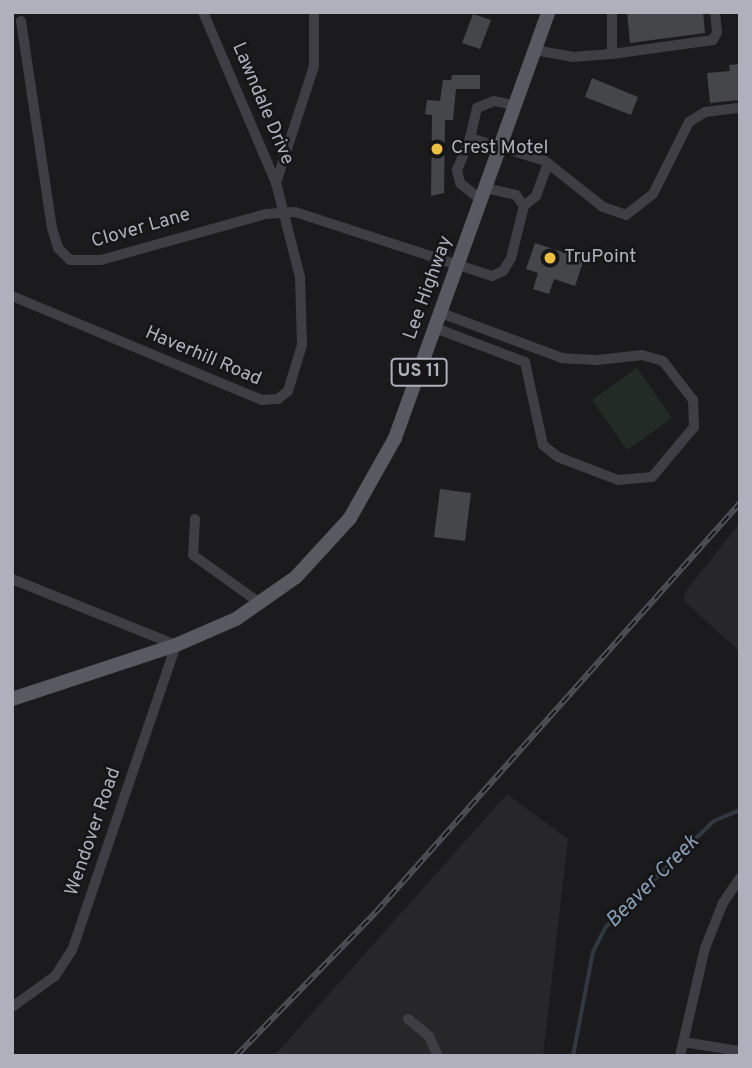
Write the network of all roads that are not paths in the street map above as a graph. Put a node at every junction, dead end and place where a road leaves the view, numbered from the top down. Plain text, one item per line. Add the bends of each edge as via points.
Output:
1 (203, 12) edge
2 (314, 12) edge
3 (548, 12) edge
4 (612, 12) edge
5 (715, 12) edge
6 (21, 21) dead end
7 (534, 50) junction
8 (612, 54) junction
9 (514, 105) junction
10 (740, 108) edge
11 (470, 138) junction
12 (500, 144) junction
13 (548, 163) junction
14 (276, 183) junction
15 (483, 194) junction
16 (524, 206) junction
17 (285, 212) junction
18 (457, 265) junction
19 (12, 296) edge
20 (441, 313) junction
21 (435, 328) junction
22 (195, 519) dead end
23 (12, 579) edge
24 (261, 604) junction
25 (176, 645) junction
26 (12, 699) edge
27 (740, 878) edge
28 (12, 1007) edge
29 (408, 1019) dead end
30 (683, 1042) junction
31 (740, 1051) edge
32 (438, 1056) edge
33 (680, 1056) edge

1 - 14 street, Lawndale Drive
2 - 14 street via 314,66
3 - 7 main road, Lee Highway / US 11
4 - 8 street
5 - 8 street via 713,40
6 - 17 street, Clover Lane via 47,204 63,255 78,262 101,260
7 - 8 street via 572,57
7 - 9 main road, Lee Highway / US 11
9 - 11 street via 494,101 477,108
9 - 12 main road, Lee Highway / US 11
10 - 13 street via 705,112 689,122 653,194 626,215 603,207
11 - 12 street
11 - 15 street via 457,170 460,183
12 - 13 street
12 - 15 main road, Lee Highway / US 11
13 - 16 street, Clover Lane via 536,196
14 - 17 street, Lawndale Drive
15 - 16 street via 516,195
15 - 18 main road, Lee Highway / US 11
16 - 18 street, Clover Lane via 503,271 492,276
17 - 18 street, Clover Lane via 312,214
17 - 19 street, Haverhill Road via 300,277 304,328 293,378 278,399 262,400
18 - 20 main road, Lee Highway / US 11
20 - 21 main road, Lee Highway / US 11
20 - 21 street via 562,358 642,355 663,361 693,400 694,427 652,477 629,482 606,476 558,457 543,445 525,362
21 - 24 main road, Lee Highway / US 11 via 395,438 368,490 314,560
22 - 24 street via 193,555
23 - 25 street
24 - 25 main road, Lee Highway / US 11
25 - 26 main road, Lee Highway / US 11
25 - 28 street, Wendover Road via 72,950 55,976
27 - 30 street via 712,926
29 - 32 street via 429,1036
30 - 31 street
30 - 33 street

